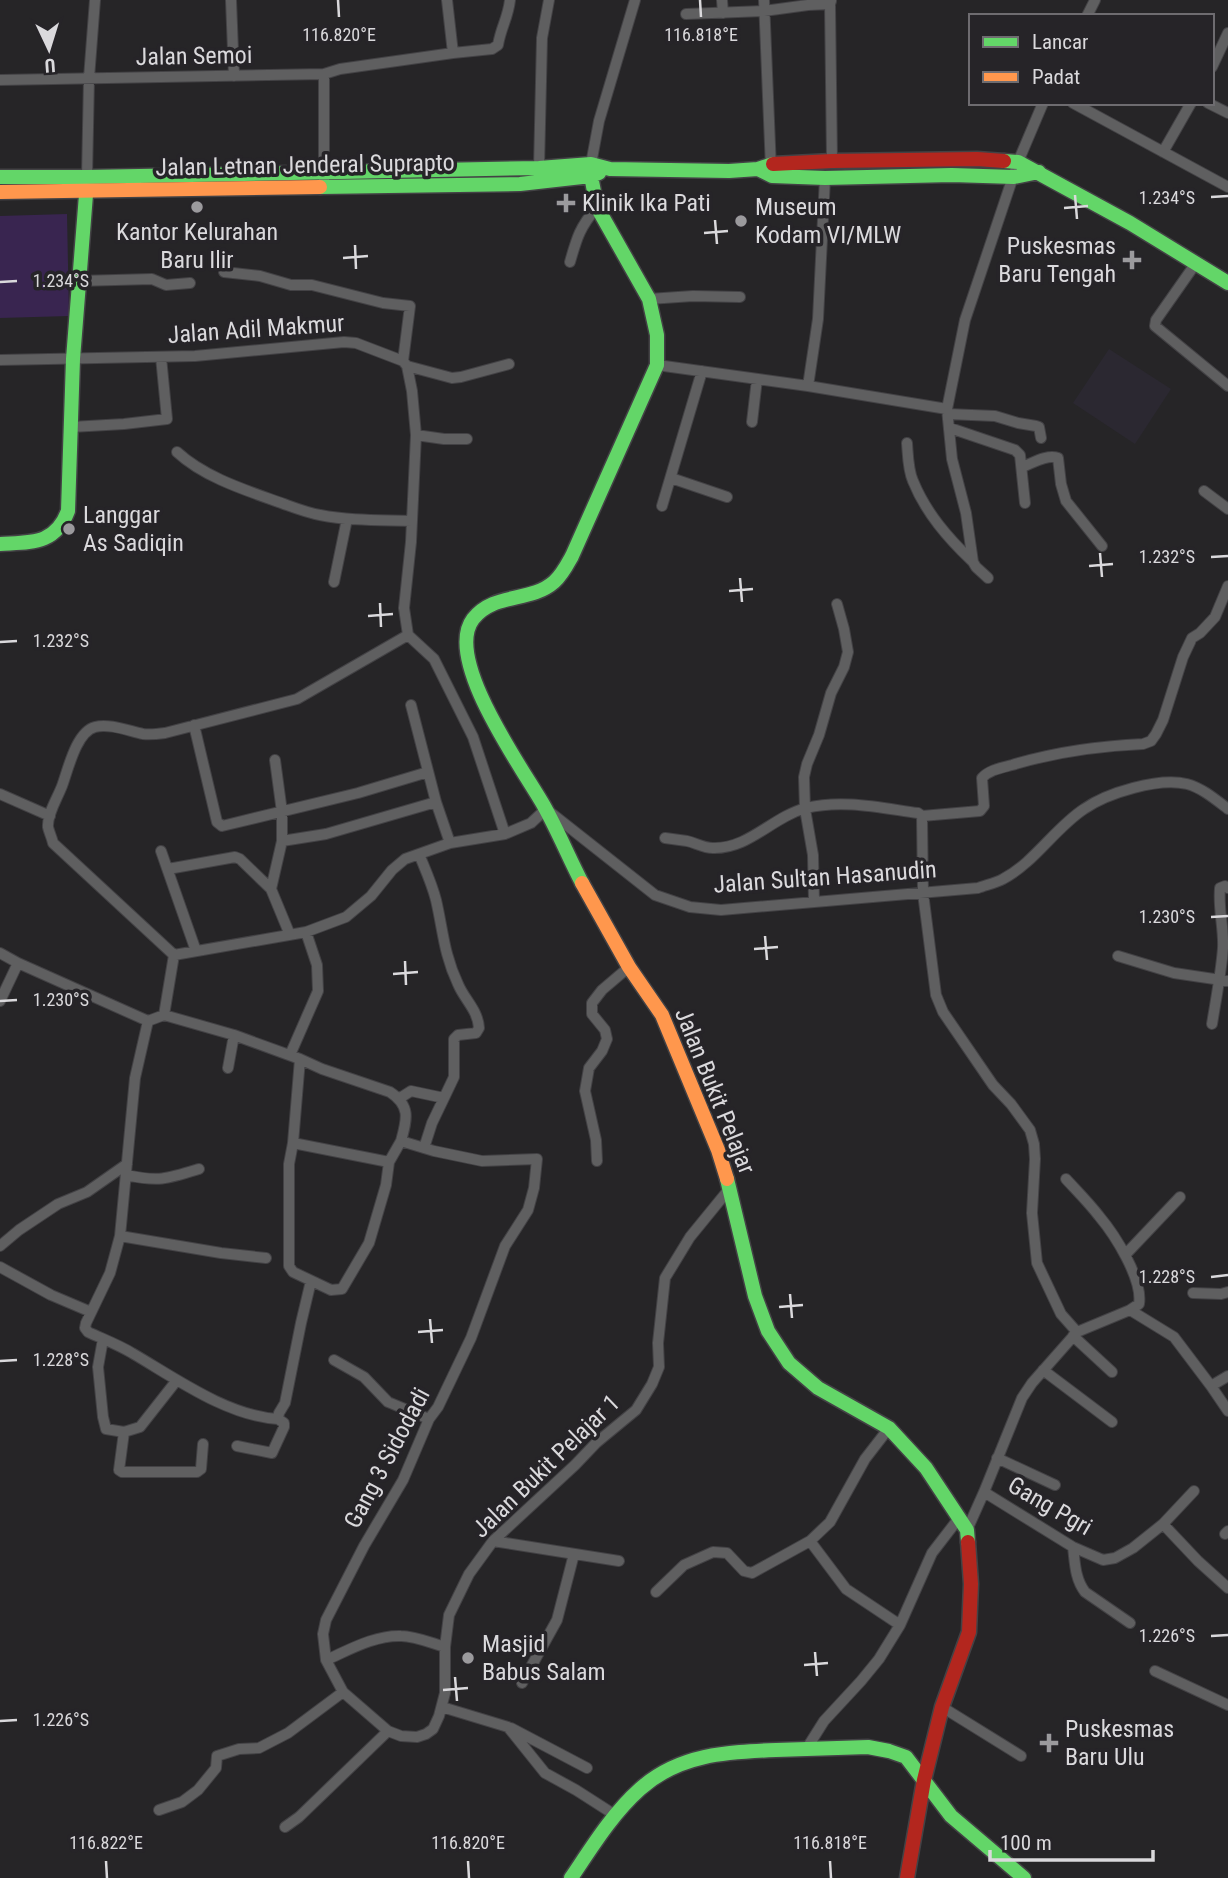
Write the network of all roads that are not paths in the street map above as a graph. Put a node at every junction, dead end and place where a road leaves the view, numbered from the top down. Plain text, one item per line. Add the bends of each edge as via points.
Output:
1 (95, 0) edge
2 (230, 0) edge
3 (447, 0) edge
4 (510, 0) edge
5 (549, 0) edge
6 (635, 0) edge
7 (722, 0) edge
8 (830, 2) edge
9 (764, 5) edge
10 (723, 12) junction
11 (686, 14) dead end
12 (1228, 33) edge
13 (453, 53) junction
14 (1214, 63) edge
15 (324, 74) junction
16 (234, 76) junction
17 (89, 78) junction
18 (0, 80) edge
19 (1042, 105) edge
20 (1077, 105) edge
21 (1190, 105) edge
22 (1212, 105) edge
23 (1228, 113) edge
24 (1163, 152) junction
25 (832, 161) junction
26 (1018, 162) junction
27 (539, 168) junction
28 (591, 170) junction
29 (767, 170) junction
30 (1039, 172) junction
31 (0, 177) edge
32 (1014, 177) junction
33 (825, 178) junction
34 (325, 180) junction
35 (87, 184) junction
36 (1228, 187) edge
37 (0, 192) edge
38 (597, 207) junction
39 (570, 262) dead end
40 (1196, 263) junction
41 (224, 272) dead end
42 (78, 281) junction
43 (190, 283) dead end
44 (1228, 283) edge
45 (740, 296) dead end
46 (649, 299) junction
47 (161, 357) junction
48 (73, 359) junction
49 (0, 360) edge
50 (405, 364) junction
51 (509, 364) dead end
52 (657, 365) junction
53 (702, 371) junction
54 (757, 379) junction
55 (808, 386) junction
56 (1228, 386) edge
57 (948, 412) junction
58 (752, 422) dead end
59 (71, 427) junction
60 (950, 428) junction
61 (416, 435) junction
62 (1041, 438) dead end
63 (467, 439) dead end
64 (907, 443) dead end
65 (177, 452) dead end
66 (1022, 467) junction
67 (671, 478) junction
68 (1204, 491) dead end
69 (727, 496) dead end
70 (1025, 503) dead end
71 (662, 506) dead end
72 (1228, 509) edge
73 (347, 519) junction
74 (412, 521) junction
75 (0, 544) edge
76 (1102, 546) dead end
77 (973, 562) junction
78 (988, 578) dead end
79 (334, 582) dead end
80 (1228, 586) edge
81 (836, 604) dead end
82 (408, 635) junction
83 (411, 705) dead end
84 (194, 725) junction
85 (275, 760) dead end
86 (428, 772) junction
87 (0, 794) edge
88 (436, 802) junction
89 (804, 808) junction
90 (546, 809) junction
91 (1228, 809) edge
92 (282, 812) junction
93 (50, 816) junction
94 (922, 816) junction
95 (505, 834) junction
96 (665, 838) dead end
97 (282, 841) junction
98 (450, 843) junction
99 (161, 851) dead end
100 (419, 854) junction
101 (168, 869) junction
102 (1228, 888) edge
103 (271, 889) junction
104 (923, 892) junction
105 (814, 902) junction
106 (306, 932) junction
107 (290, 935) junction
108 (196, 951) junction
109 (0, 953) edge
110 (174, 955) junction
111 (1118, 956) dead end
112 (18, 963) junction
113 (629, 967) junction
114 (1224, 981) edge
115 (0, 1001) edge
116 (164, 1015) junction
117 (148, 1021) junction
118 (1212, 1024) dead end
119 (234, 1035) junction
120 (295, 1057) junction
121 (228, 1068) dead end
122 (400, 1098) junction
123 (443, 1098) junction
124 (401, 1140) junction
125 (293, 1143) junction
126 (424, 1148) junction
127 (597, 1161) dead end
128 (389, 1162) junction
129 (127, 1164) junction
130 (199, 1169) dead end
131 (126, 1175) junction
132 (1066, 1179) dead end
133 (730, 1188) junction
134 (1180, 1197) dead end
135 (120, 1236) junction
136 (0, 1246) edge
137 (1125, 1255) junction
138 (266, 1258) dead end
139 (0, 1266) edge
140 (312, 1281) junction
141 (1228, 1292) edge
142 (1193, 1293) dead end
143 (1130, 1310) junction
144 (91, 1312) junction
145 (1075, 1334) junction
146 (103, 1339) junction
147 (334, 1360) dead end
148 (1043, 1370) junction
149 (1112, 1373) dead end
150 (1228, 1376) edge
151 (177, 1380) junction
152 (1211, 1386) junction
153 (1228, 1411) edge
154 (278, 1419) junction
155 (429, 1419) junction
156 (1112, 1422) dead end
157 (889, 1428) junction
158 (124, 1432) junction
159 (203, 1444) dead end
160 (237, 1446) dead end
161 (997, 1458) junction
162 (1055, 1485) dead end
163 (1194, 1491) dead end
164 (985, 1492) junction
165 (963, 1524) junction
166 (1163, 1524) junction
167 (493, 1541) junction
168 (810, 1541) junction
169 (1073, 1547) junction
170 (574, 1554) junction
171 (619, 1561) dead end
172 (1228, 1588) edge
173 (656, 1592) dead end
174 (1129, 1623) dead end
175 (900, 1625) junction
176 (445, 1647) junction
177 (326, 1660) junction
178 (1155, 1671) dead end
179 (522, 1683) dead end
180 (343, 1692) junction
181 (1228, 1705) edge
182 (442, 1707) junction
183 (942, 1707) junction
184 (508, 1727) junction
185 (388, 1731) junction
186 (417, 1737) joint
187 (807, 1748) junction
188 (1021, 1756) dead end
189 (587, 1768) dead end
190 (923, 1780) junction
191 (159, 1810) dead end
192 (615, 1815) junction
193 (285, 1826) dead end
194 (571, 1878) edge
195 (907, 1878) edge
196 (1024, 1878) edge

1 - 17 street
2 - 16 street
3 - 13 street
4 - 13 street, Jalan Semoi via 496,48
5 - 27 street via 542,38
6 - 28 street via 599,121
7 - 10 street
8 - 9 street
8 - 25 street
9 - 10 street
9 - 29 street
10 - 11 street
12 - 14 street
13 - 15 street, Jalan Semoi
15 - 16 street, Jalan Semoi
15 - 34 street
16 - 17 street, Jalan Semoi
17 - 18 street, Jalan Semoi
17 - 35 street
19 - 26 street
20 - 24 street
21 - 24 street
22 - 23 street
24 - 36 street
25 - 26 main road, Jalan Letnan Jenderal Suprapto
25 - 29 main road, Jalan Letnan Jenderal Suprapto
26 - 30 main road
26 - 32 street
27 - 28 main road, Jalan Letnan Jenderal Suprapto
27 - 34 main road, Jalan Letnan Jenderal Suprapto
28 - 29 main road, Jalan Letnan Jenderal Suprapto
28 - 34 main road, Jalan Letnan Jenderal Suprapto via 520,184
28 - 38 main road, Jalan Sultan Hasanudin
29 - 33 main road, Jalan Letnan Jenderal Suprapto
30 - 32 main road, Jalan Letnan Jenderal Suprapto
30 - 40 main road
31 - 35 main road, Jalan Letnan Jenderal Suprapto
32 - 33 main road, Jalan Letnan Jenderal Suprapto
32 - 57 street via 965,320
33 - 55 street via 818,319
34 - 35 main road, Jalan Letnan Jenderal Suprapto
35 - 37 main road, Jalan Letnan Jenderal Suprapto
35 - 42 main road
38 - 39 street via 584,222
38 - 46 main road, Jalan Sultan Hasanudin
40 - 44 main road
40 - 56 street via 1155,326
41 - 50 street via 410,306
42 - 43 street
42 - 48 main road
45 - 46 street
46 - 52 main road, Jalan Sultan Hasanudin via 657,335
47 - 48 street, Jalan Adil Makmur
47 - 50 street, Jalan Adil Makmur via 344,342
47 - 59 street via 170,423
48 - 49 street, Jalan Adil Makmur
48 - 59 main road
50 - 51 street, Jalan Adil Makmur via 452,378
50 - 61 street
52 - 53 street
52 - 90 main road, Jalan Sultan Hasanudin via 561,575 542,590 502,599 481,610 466,636 467,657 492,719
53 - 54 street
53 - 67 street
54 - 55 street
54 - 58 street
55 - 57 street
57 - 60 street
57 - 62 street via 1034,425
59 - 75 main road via 68,511 60,530 43,540
60 - 66 street via 1015,450
60 - 77 street
61 - 63 street
61 - 74 street
64 - 77 street via 912,480 930,513
65 - 73 street via 195,466 258,495 318,515
66 - 70 street
66 - 76 street via 1058,458 1066,501
67 - 69 street
67 - 71 street
68 - 72 street
73 - 74 street
73 - 79 street
74 - 82 street via 404,608
77 - 78 street
80 - 94 street via 1215,617 1192,638 1151,741 1051,754 991,771 982,778 984,806 980,811
81 - 89 street via 848,652 807,764
82 - 84 street via 297,699
82 - 95 street via 434,659 474,737
83 - 86 street
84 - 92 street via 217,822 229,825
84 - 93 street via 147,734 106,726 90,729 73,754
85 - 92 street
86 - 88 street
86 - 92 street
87 - 93 street
88 - 97 street via 326,834
88 - 98 street
89 - 94 street via 849,804
89 - 96 street via 732,846 705,848
89 - 105 street via 813,855
90 - 95 street via 531,823
90 - 105 street, Jalan Sultan Hasanudin via 655,895 671,901 722,910
90 - 113 main road, Jalan Bukit Pelajar
91 - 104 street, Jalan Sultan Hasanudin via 1185,783 1167,782 1110,794 1083,809 1002,880 978,888
92 - 97 street
93 - 110 street via 48,828 54,843
94 - 104 street
95 - 98 street
97 - 103 street
98 - 100 street
99 - 101 street
100 - 106 street via 392,870 346,917
100 - 123 street via 435,897 450,965 479,1022 476,1033 454,1039 454,1077
101 - 103 street via 235,857
101 - 108 street
102 - 114 street via 1220,888 1219,901
103 - 107 street
104 - 105 street, Jalan Sultan Hasanudin
104 - 145 street via 936,995 943,1012 1030,1130 1037,1263
106 - 107 street
106 - 120 street via 317,965 318,991
107 - 108 street
108 - 110 street
109 - 112 street
110 - 116 street
111 - 114 street via 1174,973
112 - 115 street
112 - 117 street
113 - 127 street via 592,1003 592,1014 607,1039 589,1068 584,1091
113 - 133 main road, Jalan Bukit Pelajar via 662,1015 712,1130
114 - 118 street
116 - 117 street
116 - 119 street
117 - 129 street via 135,1078
119 - 120 street
119 - 121 street
120 - 122 street
120 - 125 street
122 - 123 street via 411,1091
122 - 124 street via 406,1124
123 - 126 street
124 - 126 street
124 - 128 street
125 - 128 street
125 - 140 street via 288,1260 293,1272
126 - 155 street, Gang 3 Sidodadi via 482,1161 537,1159 527,1210 505,1245 471,1338
128 - 140 street via 369,1242 342,1289 331,1290
129 - 131 street
129 - 136 street via 87,1192 58,1204
130 - 131 street via 152,1180
131 - 135 street
132 - 137 street via 1100,1216
133 - 157 main road, Jalan Bukit Pelajar via 755,1296 768,1331 789,1363 818,1388
133 - 167 street, Jalan Bukit Pelajar 1 via 690,1237 665,1278 659,1367 636,1410
134 - 137 street
135 - 138 street
135 - 144 street via 110,1273
137 - 143 street via 1140,1295 1139,1304
139 - 144 street
140 - 154 street
141 - 142 street
143 - 145 street
143 - 152 street via 1174,1337
144 - 146 street via 85,1328
145 - 148 street
145 - 149 street
146 - 151 street
146 - 158 street via 98,1367 104,1427
147 - 155 street via 364,1377 388,1402
148 - 156 street
148 - 161 street via 1022,1398
150 - 152 street
151 - 154 street via 227,1405
151 - 158 street via 140,1427
152 - 153 street
154 - 160 street via 284,1427 272,1453
155 - 177 street, Gang 3 Sidodadi via 404,1480 326,1620
157 - 165 main road, Jalan Bukit Pelajar via 926,1468
157 - 168 street via 865,1459 830,1522
158 - 159 street via 118,1470 122,1472 197,1472
161 - 162 street
161 - 164 street
163 - 166 street, Gang Pgri
164 - 165 street
164 - 169 street, Gang Pgri
165 - 175 street via 932,1553
165 - 183 main road, Jalan Bukit Pelajar via 971,1584 969,1632
166 - 169 street, Gang Pgri via 1115,1558 1103,1560
166 - 172 street
167 - 170 street
167 - 176 street, Jalan Bukit Pelajar 1 via 469,1574 449,1615
168 - 173 street via 752,1573 727,1553 713,1552 684,1565
168 - 175 street via 846,1589
169 - 174 street via 1079,1585
170 - 171 street
170 - 179 street via 557,1620
175 - 187 street via 879,1659 824,1721
176 - 177 street via 404,1636 387,1637
176 - 182 street, Jalan Bukit Pelajar 1
177 - 180 street, Gang 3 Sidodadi
178 - 181 street
180 - 185 street, Gang 3 Sidodadi
180 - 191 street via 288,1733 259,1748 217,1756 216,1768 198,1790
182 - 184 street
182 - 186 street, Jalan Bukit Pelajar 1 via 433,1728
183 - 188 street
183 - 190 main road, Jalan Bukit Pelajar
184 - 189 street
184 - 192 street via 545,1773
185 - 186 street, Gang 3 Sidodadi
185 - 193 street
187 - 190 main road via 889,1751 906,1757
187 - 192 main road via 720,1752 688,1759 653,1778
190 - 195 main road, Jalan Bukit Pelajar
190 - 196 main road via 951,1816
192 - 194 main road

